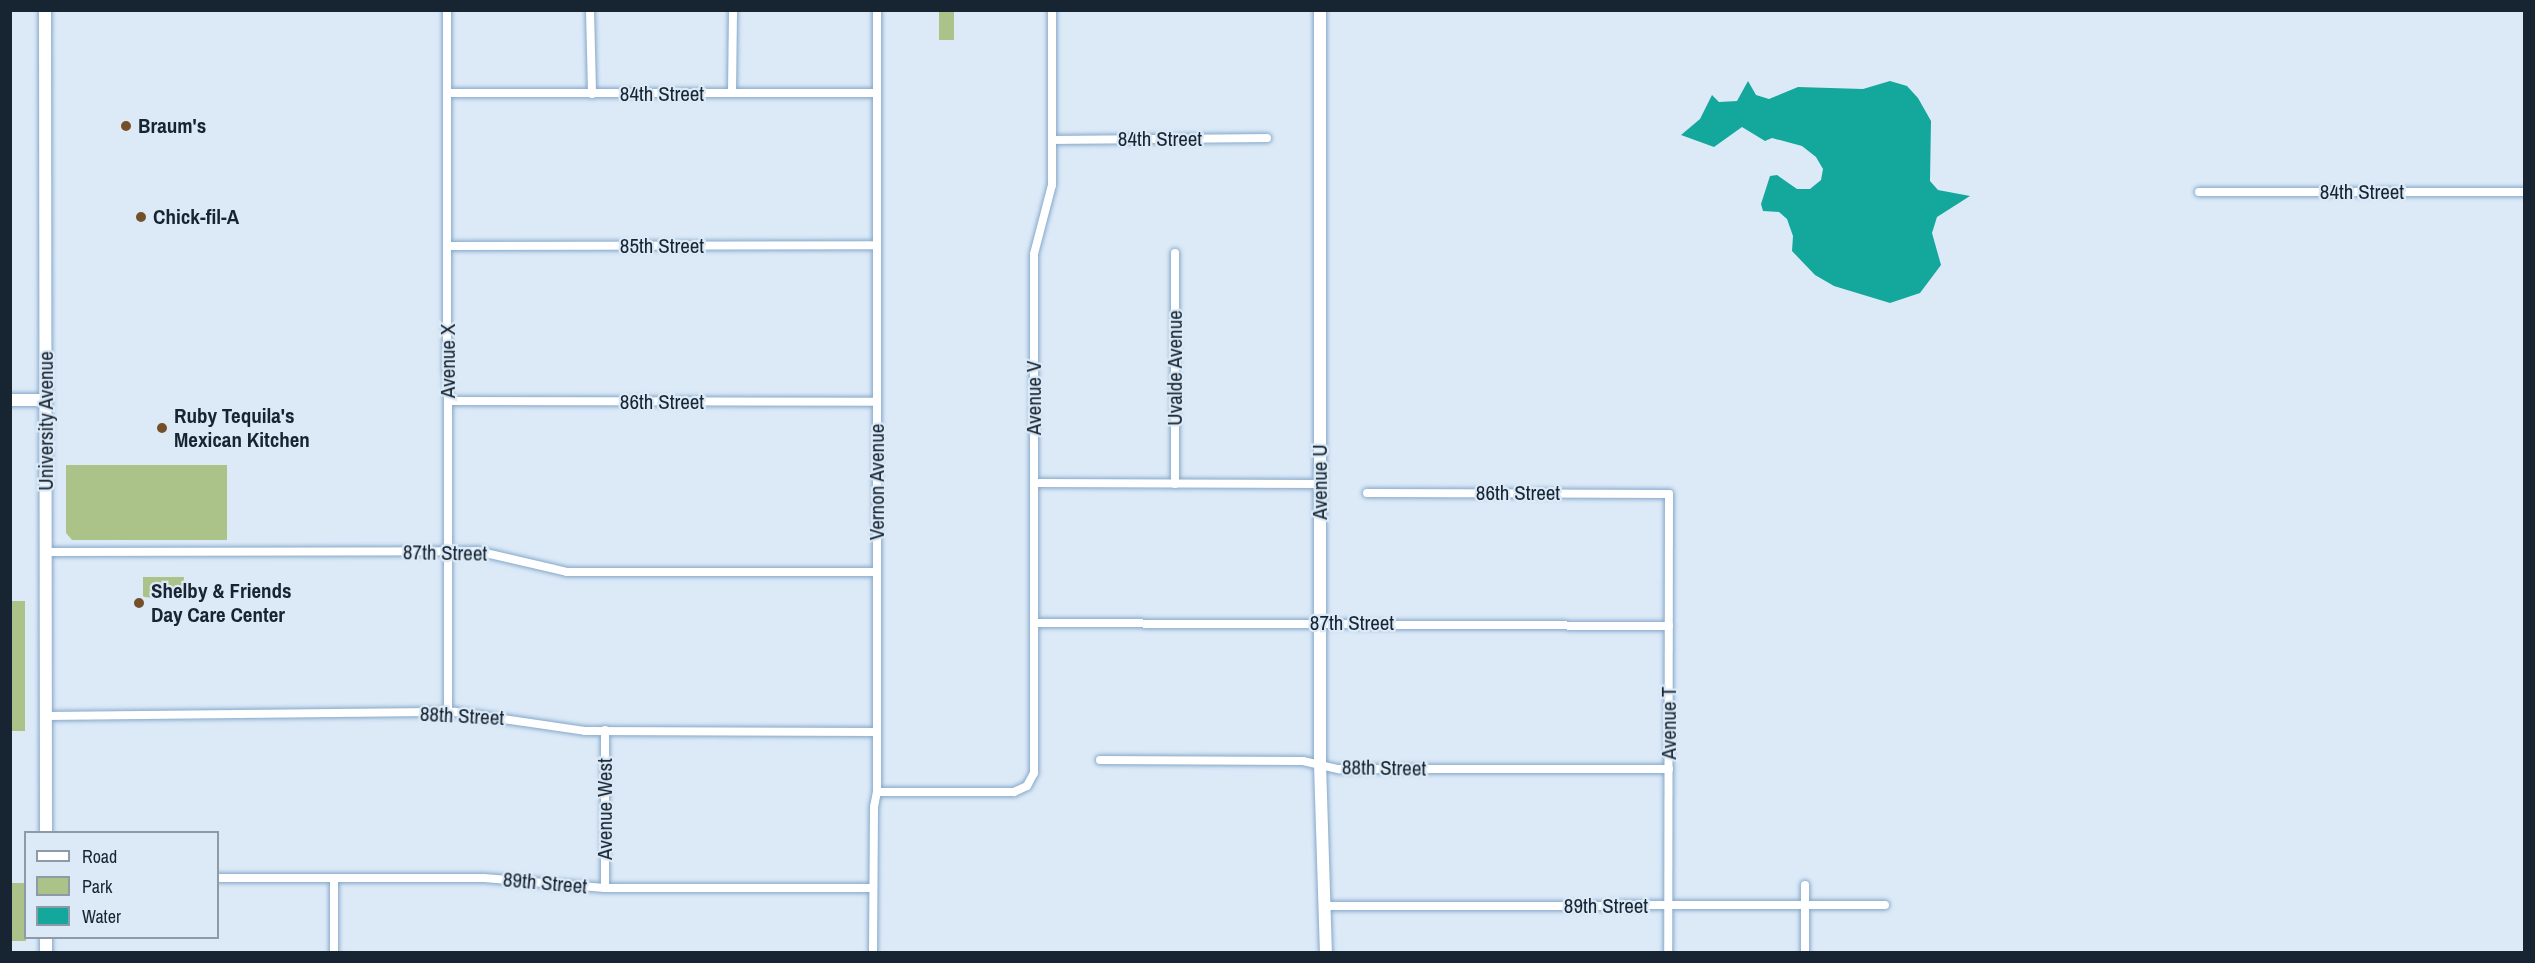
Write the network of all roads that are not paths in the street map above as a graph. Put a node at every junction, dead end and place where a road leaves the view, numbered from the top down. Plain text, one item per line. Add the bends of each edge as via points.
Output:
1 (45, 10) edge
2 (447, 10) edge
3 (590, 10) edge
4 (733, 10) edge
5 (877, 10) edge
6 (1052, 10) edge
7 (1320, 10) edge
8 (447, 93) junction
9 (732, 93) junction
10 (877, 93) junction
11 (592, 94) junction
12 (1267, 138) dead end
13 (1053, 140) junction
14 (2199, 192) dead end
15 (2524, 192) edge
16 (877, 245) junction
17 (448, 246) junction
18 (1175, 253) dead end
19 (10, 400) edge
20 (46, 400) junction
21 (448, 402) junction
22 (877, 402) junction
23 (1034, 483) junction
24 (1175, 484) junction
25 (1320, 484) junction
26 (1367, 493) dead end
27 (1669, 494) joint
28 (46, 552) junction
29 (448, 552) junction
30 (877, 572) junction
31 (1034, 622) junction
32 (1320, 622) junction
33 (1669, 626) junction
34 (448, 712) junction
35 (46, 716) junction
36 (605, 730) junction
37 (877, 732) junction
38 (1100, 760) dead end
39 (1320, 764) junction
40 (1669, 769) junction
41 (877, 792) junction
42 (46, 831) edge
43 (219, 878) edge
44 (334, 878) junction
45 (1805, 885) dead end
46 (605, 888) junction
47 (873, 888) junction
48 (1885, 905) dead end
49 (1327, 906) junction
50 (1668, 906) junction
51 (1805, 906) junction
52 (334, 952) edge
53 (873, 952) edge
54 (1326, 952) edge
55 (1668, 952) edge
56 (1805, 952) edge

1 - 20 street, University Avenue
2 - 8 street, Avenue X
3 - 11 street
4 - 9 street
5 - 10 street, Vernon Avenue
6 - 13 street, Avenue V
7 - 25 street, Avenue U
8 - 11 street, 84th Street
8 - 17 street, Avenue X
9 - 10 street, 84th Street
9 - 11 street, 84th Street
10 - 16 street, Vernon Avenue
12 - 13 street, 84th Street
13 - 23 street, Avenue V via 1052,185 1034,254
14 - 15 street, 84th Street
16 - 17 street, 85th Street
16 - 22 street, Vernon Avenue
17 - 21 street, Avenue X
18 - 24 street, Uvalde Avenue
19 - 20 street
20 - 28 street, University Avenue
21 - 22 street, 86th Street
21 - 29 street, Avenue X
22 - 30 street, Vernon Avenue
23 - 24 street
23 - 31 street, Avenue V
24 - 25 street
25 - 32 street, Avenue U
26 - 27 street, 86th Street
27 - 33 street, Avenue T
28 - 29 street, 87th Street
28 - 35 street, University Avenue
29 - 30 street, 87th Street via 504,555 567,572
29 - 34 street, Avenue X
30 - 37 street, Vernon Avenue
31 - 32 street, 87th Street
31 - 41 street, Avenue V via 1034,772 1028,786 1014,792
32 - 33 street, 87th Street
32 - 39 street, Avenue U
33 - 40 street, Avenue T
34 - 35 street, 88th Street
34 - 36 street, 88th Street via 551,727
35 - 42 street, University Avenue
36 - 37 street, 88th Street
36 - 46 street, Avenue West
37 - 41 street, Vernon Avenue
38 - 39 street, 88th Street
39 - 40 street, 88th Street via 1339,769
39 - 49 street, Avenue U
40 - 50 street, Avenue T
41 - 47 street, Vernon Avenue
43 - 44 street, 89th Street
44 - 46 street, 89th Street via 484,878
44 - 52 street
45 - 51 street
46 - 47 street, 89th Street
47 - 53 street, Vernon Avenue
48 - 51 street, 89th Street
49 - 50 street, 89th Street
49 - 54 street, Avenue U
50 - 51 street, 89th Street
50 - 55 street, Avenue T
51 - 56 street

